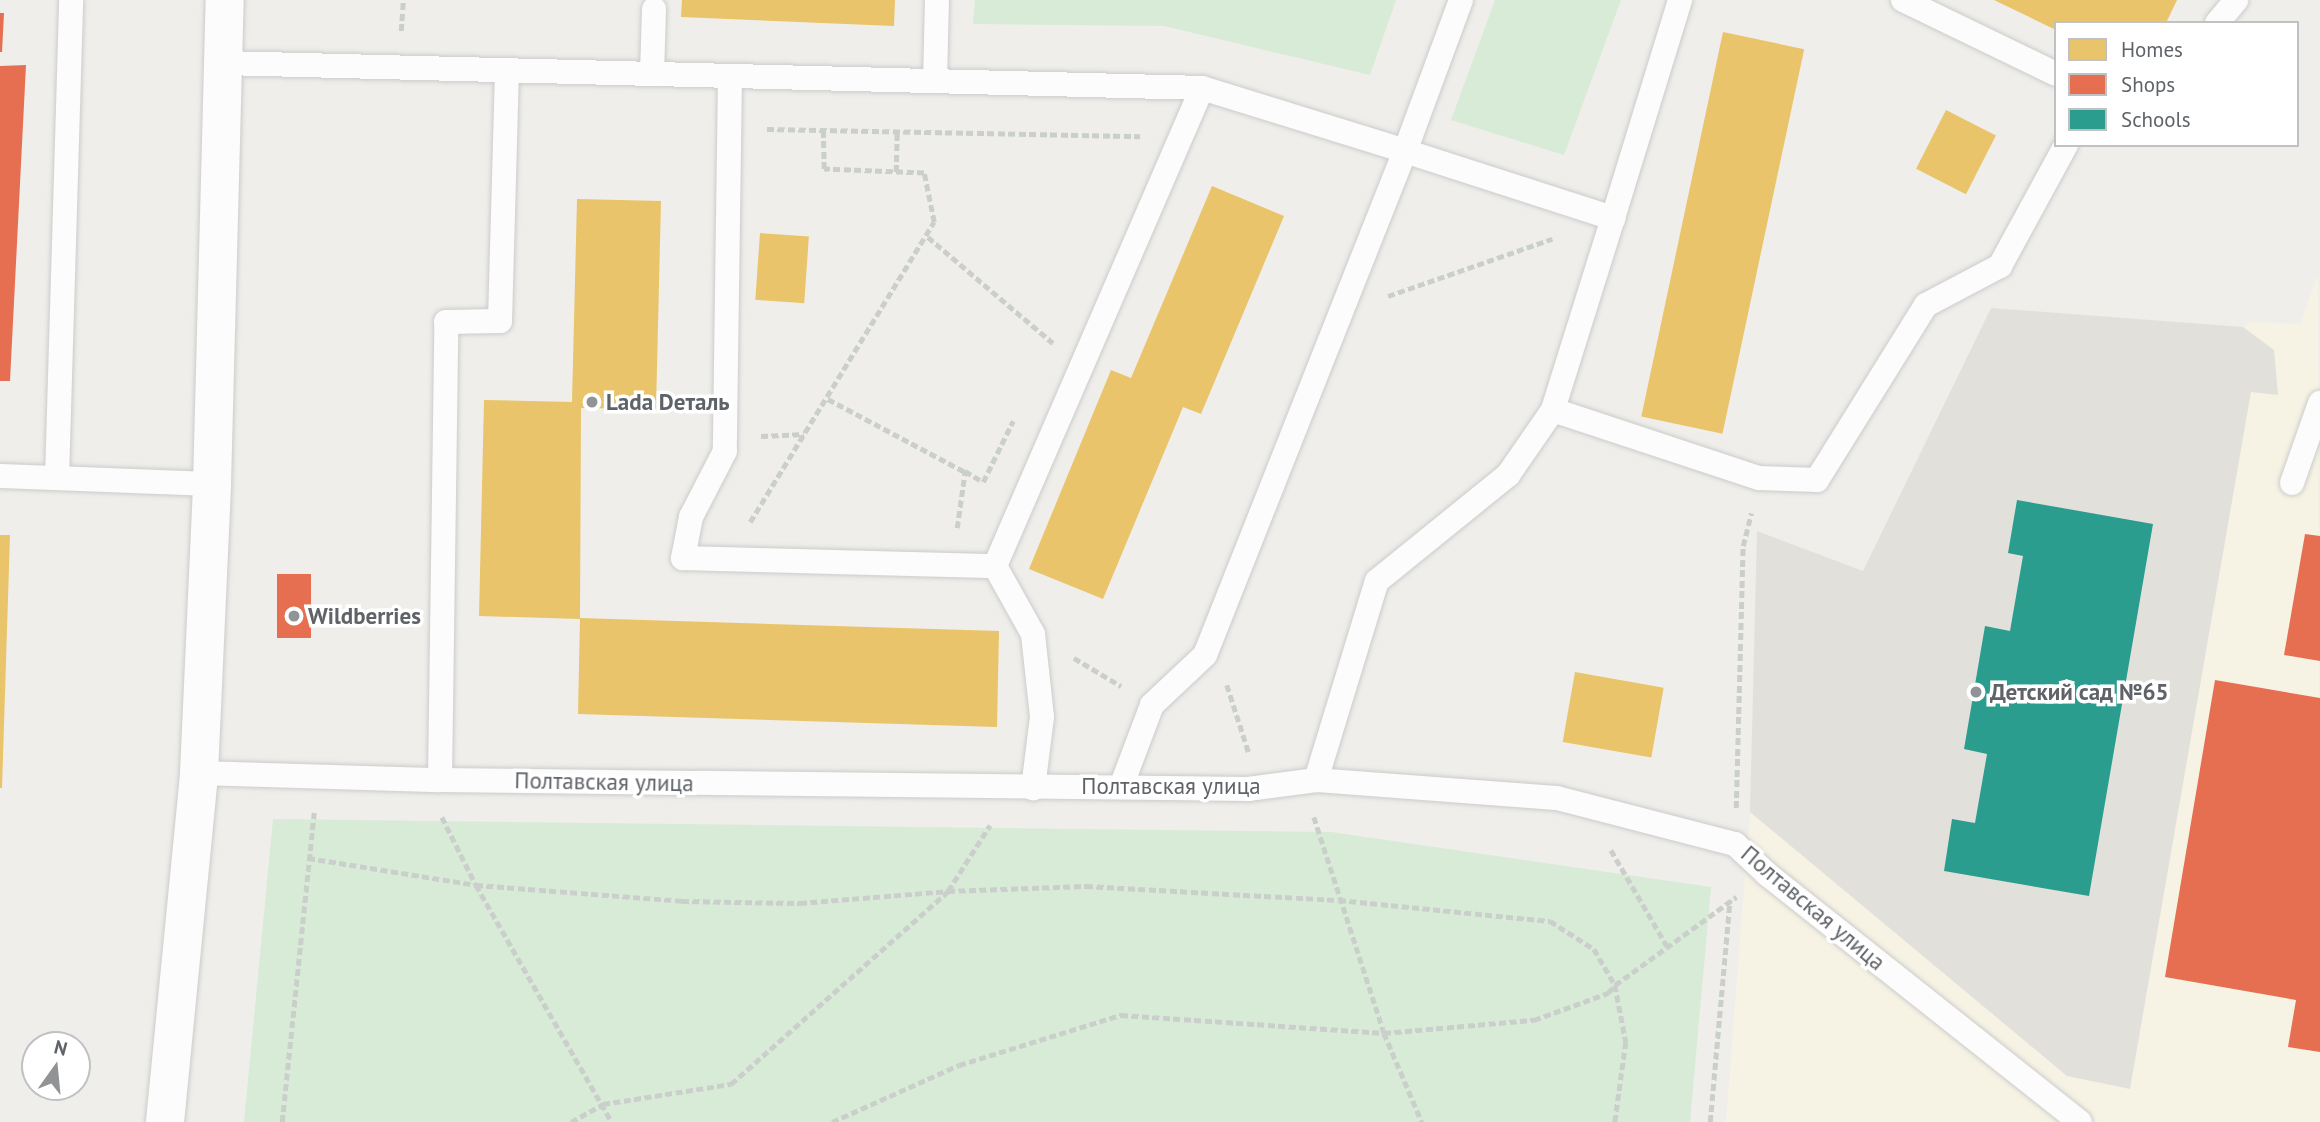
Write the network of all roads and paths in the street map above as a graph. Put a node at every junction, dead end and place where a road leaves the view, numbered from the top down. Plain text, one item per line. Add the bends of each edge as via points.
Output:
1 (71, 0) edge
2 (225, 0) edge
3 (937, 0) edge
4 (1461, 0) edge
5 (1680, 0) edge
6 (1903, 0) edge
7 (2236, 0) edge
8 (654, 9) dead end
9 (2219, 21) edge
10 (223, 63) junction
11 (507, 70) junction
12 (2054, 73) edge
13 (652, 74) junction
14 (730, 76) junction
15 (935, 81) junction
16 (1202, 88) junction
17 (728, 128) junction
18 (823, 129) junction
19 (897, 132) junction
20 (1181, 136) junction
21 (2065, 147) edge
22 (1405, 150) junction
23 (895, 172) junction
24 (1613, 218) junction
25 (928, 237) junction
26 (1341, 313) junction
27 (1084, 361) junction
28 (828, 399) junction
29 (2320, 402) edge
30 (1553, 410) junction
31 (965, 471) junction
32 (0, 476) edge
33 (57, 478) junction
34 (1759, 478) junction
35 (2292, 483) dead end
36 (212, 484) junction
37 (1020, 508) junction
38 (727, 559) junction
39 (953, 565) junction
40 (995, 566) junction
41 (1033, 634) junction
42 (1224, 674) dead end
43 (1152, 705) junction
44 (1251, 757) dead end
45 (199, 773) junction
46 (318, 777) junction
47 (435, 779) junction
48 (1316, 780) junction
49 (1121, 787) junction
50 (1033, 788) junction
51 (1593, 807) junction
52 (1735, 844) junction
53 (308, 859) junction
54 (1767, 874) junction
55 (476, 885) junction
56 (947, 891) junction
57 (1339, 900) junction
58 (1730, 901) junction
59 (1667, 946) junction
60 (1615, 985) junction
61 (1384, 1033) junction
62 (603, 1104) junction
63 (165, 1122) edge
64 (282, 1122) edge
65 (570, 1122) edge
66 (612, 1122) edge
67 (832, 1122) edge
68 (1422, 1122) edge
69 (1615, 1122) edge
70 (1710, 1122) edge
71 (2080, 1122) edge

1 - 33 lane
2 - 10 main road
3 - 15 lane
4 - 22 lane
5 - 24 lane
6 - 12 lane
7 - 9 lane
8 - 13 lane
10 - 11 lane
10 - 36 main road
11 - 13 lane
11 - 47 lane via 500,321 446,322
13 - 14 lane
14 - 15 lane
14 - 17 lane
15 - 16 lane
16 - 20 lane
16 - 22 lane
17 - 18 path
17 - 38 lane via 725,450 691,517 683,558
18 - 19 path
18 - 23 path via 824,169
19 - 20 path
19 - 23 path
20 - 27 lane
21 - 34 lane via 2000,266 1926,305 1817,480
22 - 24 lane
22 - 26 lane
23 - 25 path via 924,173 934,222
24 - 26 path
24 - 30 lane
25 - 27 path via 1052,342
25 - 28 path
26 - 43 lane via 1205,655
27 - 37 lane
28 - 31 path
28 - 38 path
29 - 35 lane
30 - 34 lane
30 - 48 lane via 1508,475 1377,581
31 - 37 path
31 - 39 path
32 - 33 lane
33 - 36 lane
34 - 52 path via 1743,546
36 - 45 main road
37 - 40 lane
38 - 39 lane
39 - 40 lane
40 - 41 lane
41 - 43 path
41 - 50 lane via 1042,717
42 - 44 path
43 - 49 lane
45 - 46 lane, Полтавская улица
45 - 63 main road
46 - 47 lane, Полтавская улица
46 - 53 path
47 - 50 lane, Полтавская улица
47 - 55 path via 441,814
48 - 49 lane, Полтавская улица via 1248,789
48 - 51 lane, Полтавская улица via 1557,798
48 - 57 path via 1314,823
49 - 50 lane, Полтавская улица
50 - 56 path via 992,822
51 - 52 lane, Полтавская улица
51 - 59 path via 1613,855
52 - 54 lane, Полтавская улица
52 - 58 path
53 - 55 path
53 - 64 path
54 - 58 path
54 - 71 lane, Полтавская улица
55 - 56 path via 682,901 800,903
55 - 62 path
56 - 57 path via 1086,886
56 - 62 path via 731,1084
57 - 60 path via 1550,921 1594,949
57 - 61 path
58 - 59 path
58 - 70 path
59 - 60 path
60 - 61 path via 1608,993 1534,1020
60 - 69 path via 1626,1042
61 - 67 path via 1121,1016 959,1065
61 - 68 path
62 - 65 path
62 - 66 path

